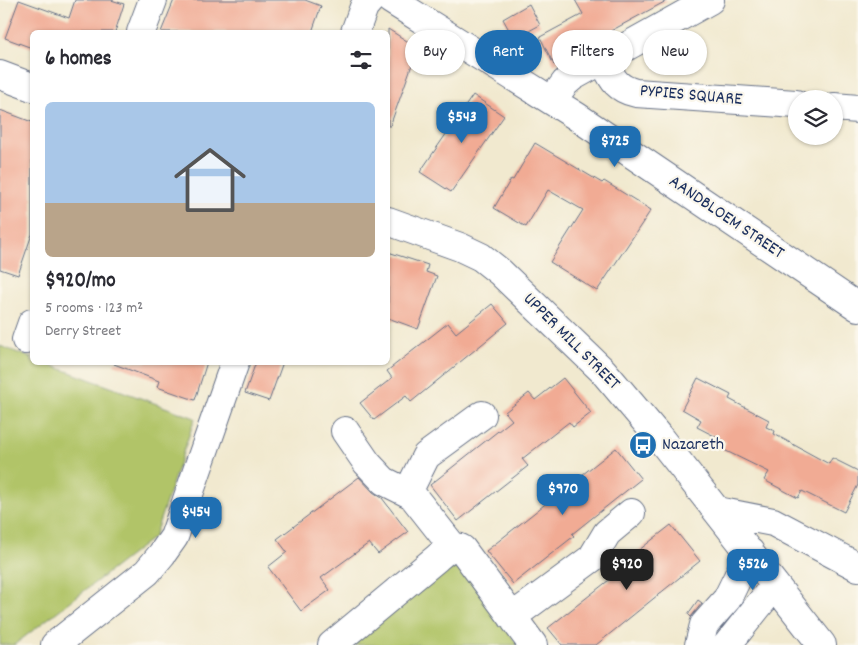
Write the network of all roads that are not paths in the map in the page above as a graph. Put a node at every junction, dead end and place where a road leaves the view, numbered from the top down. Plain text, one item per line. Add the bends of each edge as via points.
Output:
1 (152, 0) edge
2 (370, 0) edge
3 (391, 0) edge
4 (710, 0) edge
5 (142, 30) edge
6 (356, 30) edge
7 (633, 43) edge
8 (0, 75) edge
9 (577, 75) edge
10 (610, 75) edge
11 (30, 86) edge
12 (552, 100) junction
13 (788, 103) edge
14 (843, 108) edge
15 (858, 109) edge
16 (390, 221) edge
17 (858, 307) edge
18 (234, 365) edge
19 (482, 415) dead end
20 (345, 431) dead end
21 (408, 492) junction
22 (717, 511) junction
23 (630, 513) dead end
24 (453, 547) junction
25 (750, 552) junction
26 (858, 567) edge
27 (775, 585) junction
28 (512, 617) junction
29 (55, 645) edge
30 (332, 645) edge
31 (533, 645) edge
32 (699, 645) edge
33 (727, 645) edge
34 (822, 645) edge

1 - 5 street
2 - 6 street
3 - 12 street, AANDBLOEM STREET
4 - 7 street
8 - 11 street
9 - 12 street via 568,80
10 - 13 street, PYPIES SQUARE via 617,85 636,93
12 - 17 street, AANDBLOEM STREET
14 - 15 street
16 - 22 street, UPPER MILL STREET via 460,247 481,257 500,272 603,371
18 - 29 street via 174,537 147,572
19 - 21 street via 426,456
20 - 21 street via 384,481
21 - 24 street
22 - 25 street, UPPER MILL STREET
22 - 26 street via 773,522
23 - 28 street via 607,533 592,558
24 - 28 street via 462,549
24 - 30 street
25 - 27 street, UPPER MILL STREET
25 - 32 street via 727,599 704,625
27 - 33 street
27 - 34 street, UPPER MILL STREET
28 - 31 street

